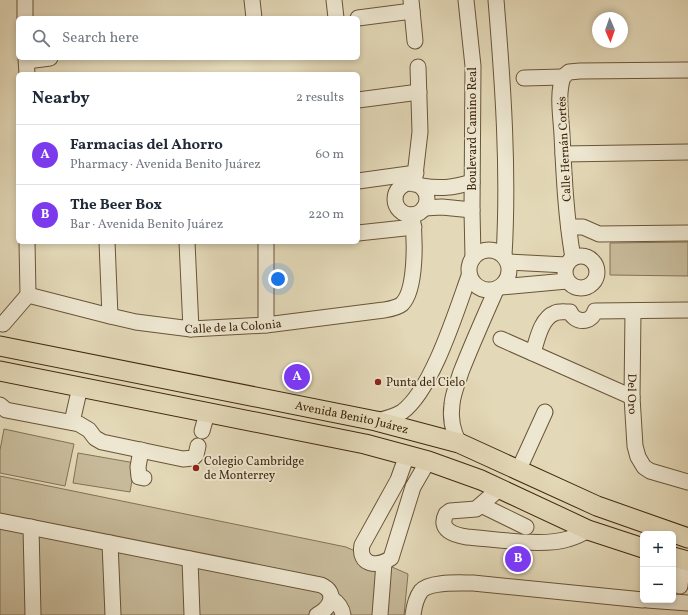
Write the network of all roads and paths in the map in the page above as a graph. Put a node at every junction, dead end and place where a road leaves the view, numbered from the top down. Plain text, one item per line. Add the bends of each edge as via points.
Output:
1 (25, 0) edge
2 (252, 0) edge
3 (334, 0) edge
4 (466, 0) edge
5 (496, 0) edge
6 (411, 6) edge
7 (25, 16) edge
8 (254, 16) edge
9 (336, 16) edge
10 (360, 18) edge
11 (416, 40) dead end
12 (42, 60) edge
13 (27, 64) edge
14 (418, 67) dead end
15 (688, 70) edge
16 (563, 77) junction
17 (524, 78) dead end
18 (419, 92) junction
19 (360, 100) edge
20 (688, 152) edge
21 (563, 154) junction
22 (360, 180) edge
23 (417, 181) junction
24 (472, 182) junction
25 (472, 210) junction
26 (417, 217) junction
27 (569, 228) junction
28 (360, 233) edge
29 (688, 233) edge
30 (600, 234) junction
31 (27, 244) edge
32 (107, 244) edge
33 (187, 244) edge
34 (270, 244) edge
35 (473, 258) junction
36 (589, 258) junction
37 (506, 259) junction
38 (569, 262) junction
39 (470, 276) junction
40 (569, 283) junction
41 (591, 286) junction
42 (498, 288) junction
43 (28, 295) junction
44 (688, 310) edge
45 (595, 311) junction
46 (633, 311) junction
47 (570, 312) junction
48 (110, 316) junction
49 (3, 324) dead end
50 (266, 325) junction
51 (191, 329) junction
52 (501, 339) dead end
53 (0, 346) edge
54 (533, 353) junction
55 (0, 371) edge
56 (80, 387) junction
57 (632, 397) junction
58 (0, 405) edge
59 (545, 412) dead end
60 (207, 413) junction
61 (376, 421) junction
62 (72, 422) junction
63 (459, 443) junction
64 (141, 450) junction
65 (407, 455) junction
66 (492, 458) junction
67 (428, 461) junction
68 (519, 470) junction
69 (144, 478) dead end
70 (481, 480) junction
71 (688, 482) edge
72 (499, 489) junction
73 (481, 505) junction
74 (0, 521) edge
75 (31, 527) junction
76 (526, 527) dead end
77 (588, 530) junction
78 (688, 538) edge
79 (110, 543) junction
80 (640, 547) edge
81 (190, 559) junction
82 (681, 559) edge
83 (384, 563) junction
84 (680, 586) dead end
85 (331, 598) junction
86 (640, 600) edge
87 (654, 603) edge
88 (688, 603) edge
89 (668, 609) edge
90 (33, 615) edge
91 (113, 615) edge
92 (192, 615) edge
93 (317, 615) edge
94 (343, 615) edge
95 (380, 615) edge
96 (413, 615) edge

1 - 7 street
2 - 8 street
3 - 9 street
4 - 24 street, Boulevard Camino Real via 473,66
5 - 37 street via 507,199
6 - 10 street
6 - 11 street
12 - 13 street
14 - 18 street
15 - 16 street via 580,71 570,72
16 - 17 street
16 - 21 street, Calle Hernán Cortés via 560,86
18 - 19 street
18 - 23 street
20 - 21 street
21 - 27 street, Calle Hernán Cortés
22 - 23 street
23 - 24 street via 437,188 451,188
23 - 26 street via 427,199
23 - 26 street via 401,187 395,200 399,209
24 - 25 street, Boulevard Camino Real
25 - 26 street via 442,207
25 - 35 street, Boulevard Camino Real
26 - 28 street
26 - 50 street, Calle de la Colonia via 413,269 406,298 401,304 384,310
27 - 30 street via 583,227
27 - 38 street, Calle Hernán Cortés
29 - 30 street
30 - 36 street via 592,244
31 - 43 street
32 - 48 street
33 - 51 street
34 - 50 street
35 - 37 street via 488,250 500,253
35 - 39 street via 469,267
36 - 38 street via 578,256
36 - 41 street via 594,261 598,271
37 - 38 street
37 - 42 street via 510,273 508,279
38 - 40 street via 565,276
39 - 42 street via 480,288
39 - 61 street via 444,344 417,396 401,412
40 - 41 street via 581,289
40 - 42 street
40 - 47 street
41 - 45 street
42 - 63 street via 469,351 454,392 453,432
43 - 48 street, Calle de la Colonia
43 - 49 street
44 - 46 street
45 - 46 street
45 - 47 street via 591,318 583,321 575,318
46 - 57 street, Del Oro
47 - 54 street via 550,315 540,331
48 - 51 street, Calle de la Colonia
50 - 51 street, Calle de la Colonia
52 - 54 street
53 - 61 main road, Avenida Benito Juárez
54 - 57 street
55 - 56 main road, Avenida Benito Juárez
56 - 60 main road, Avenida Benito Juárez
56 - 62 street
57 - 71 street, Del Oro via 635,446 644,468
58 - 62 street via 10,411
59 - 68 street
60 - 64 street via 193,458
60 - 65 main road, Avenida Benito Juárez via 365,444
61 - 63 main road, Avenida Benito Juárez
62 - 64 street via 89,430 102,442
63 - 66 main road, Avenida Benito Juárez
64 - 69 street via 137,472
65 - 67 main road, Avenida Benito Juárez
65 - 83 street via 398,480 362,545 361,551 365,561 373,564
66 - 68 main road, Avenida Benito Juárez
66 - 70 main road
67 - 70 main road, Avenida Benito Juárez
67 - 83 street via 413,487 391,558
68 - 78 main road, Avenida Benito Juárez via 597,506
70 - 72 main road, Avenida Benito Juárez
72 - 73 street
72 - 77 main road, Avenida Benito Juárez
73 - 76 street
73 - 77 street via 446,514 444,522 448,531 467,537 534,542 567,540
74 - 75 street
75 - 79 street
75 - 90 street
77 - 80 main road, Avenida Benito Juárez
79 - 81 street
79 - 91 street
81 - 85 street via 321,585 331,593
81 - 92 street
82 - 84 street
83 - 95 street
85 - 93 street via 327,607
85 - 94 street via 339,603
86 - 96 street via 452,583 426,587 416,599
87 - 89 street
88 - 89 street

